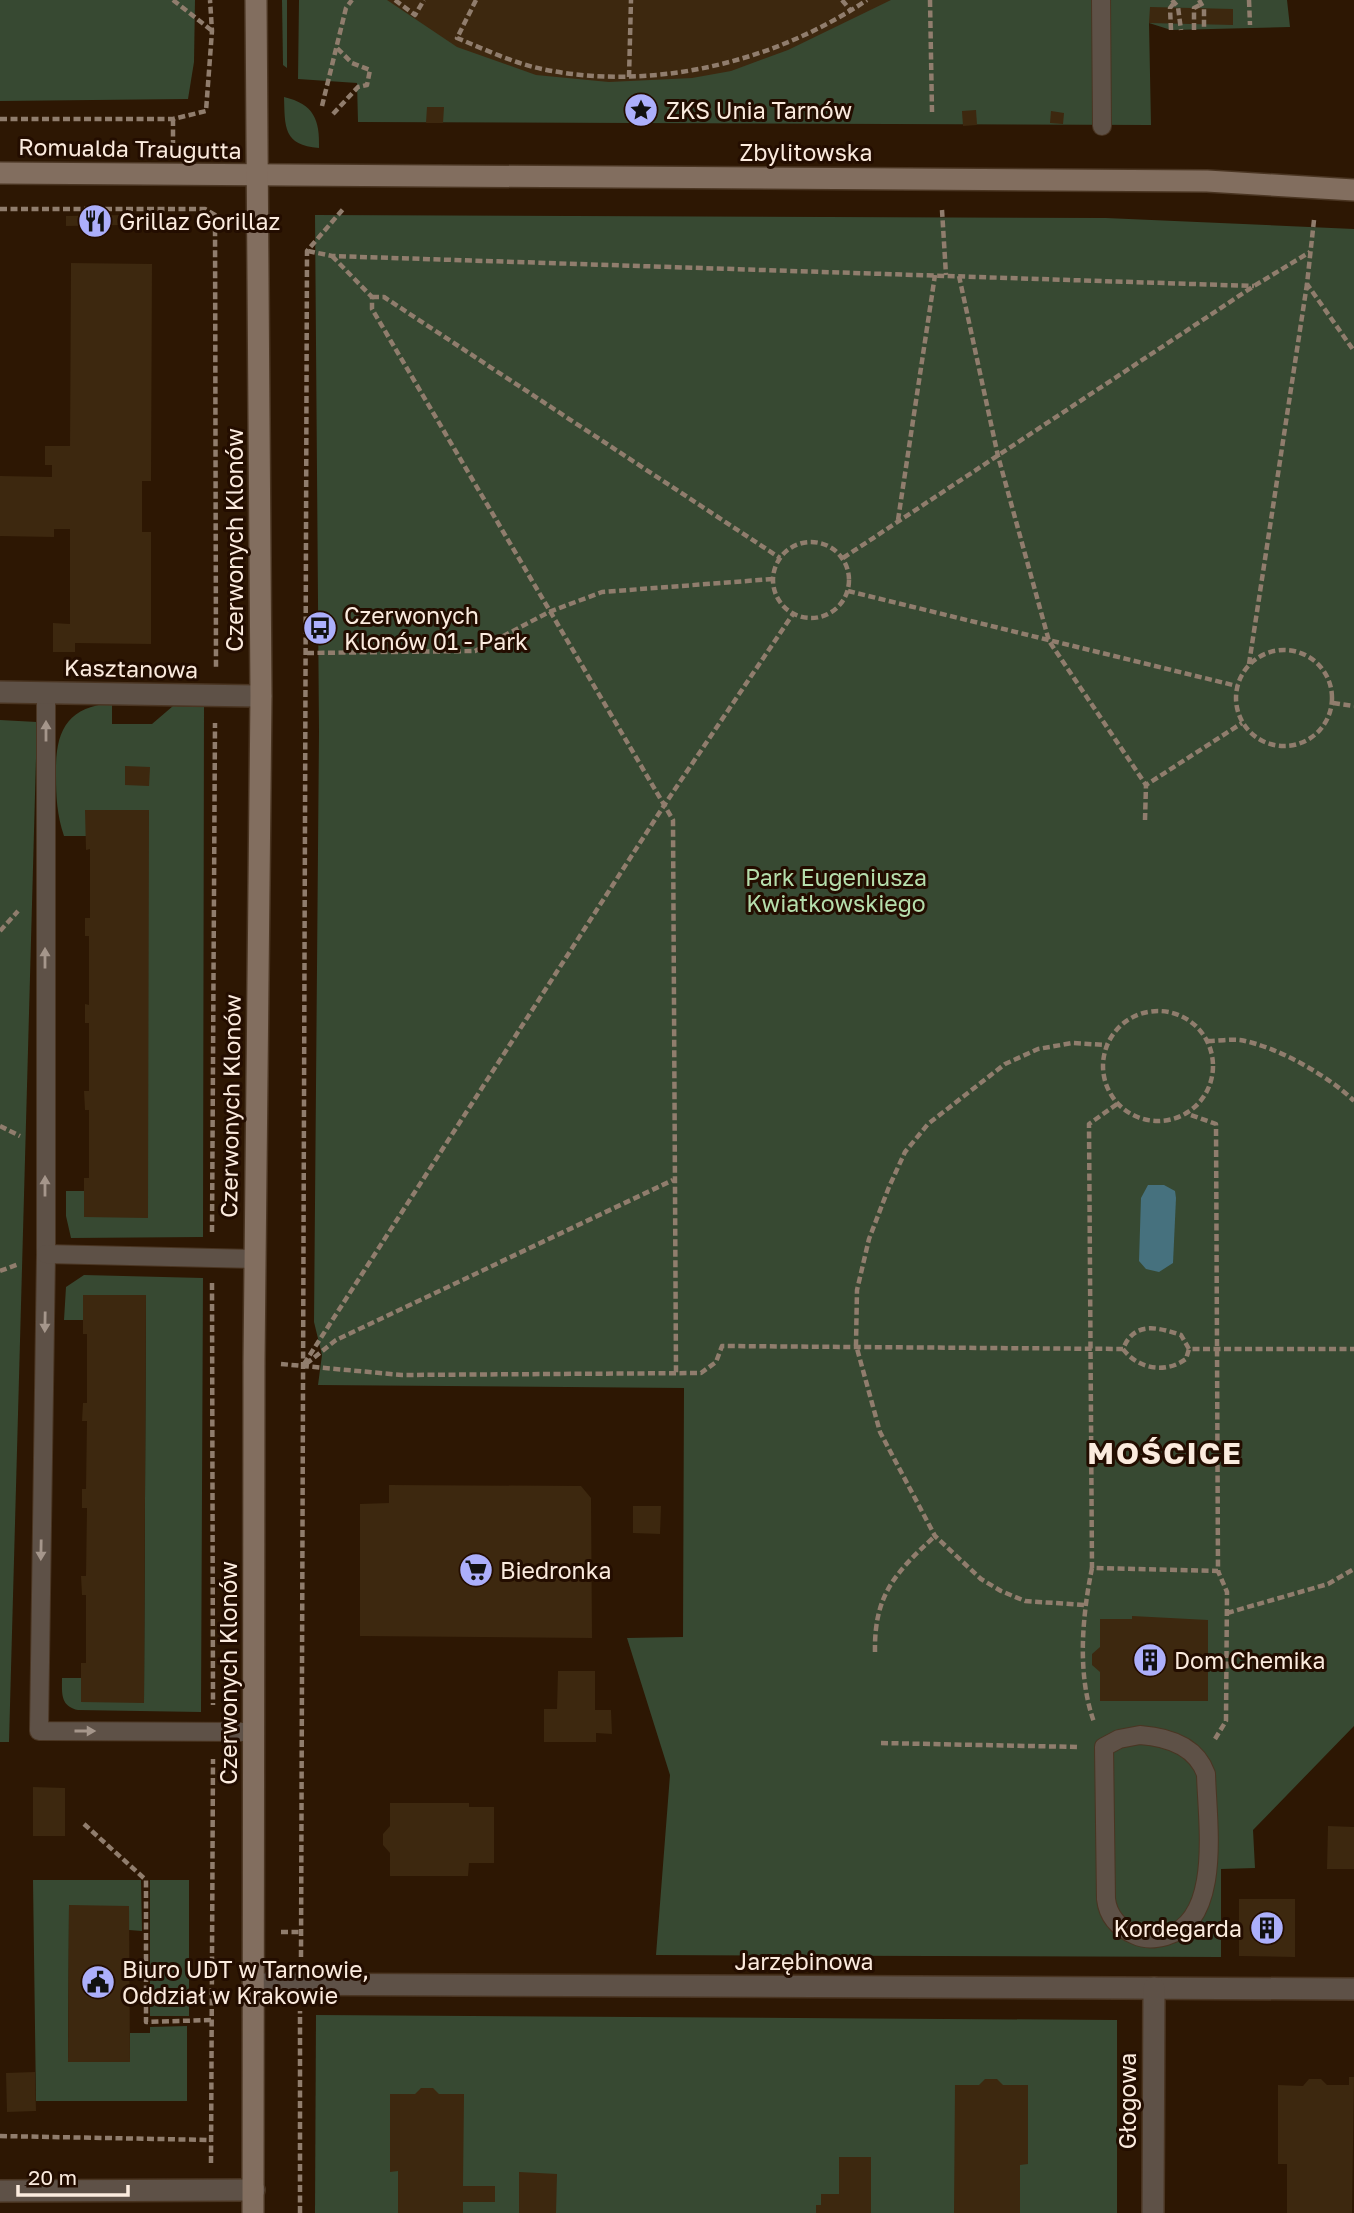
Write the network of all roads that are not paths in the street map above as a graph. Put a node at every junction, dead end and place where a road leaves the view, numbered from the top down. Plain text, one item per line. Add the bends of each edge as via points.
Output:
1 (256, 0) edge
2 (1101, 0) edge
3 (1102, 125) dead end
4 (0, 173) edge
5 (258, 176) junction
6 (1354, 190) edge
7 (6, 692) edge
8 (46, 693) junction
9 (261, 696) junction
10 (46, 1254) junction
11 (255, 1259) junction
12 (255, 1732) junction
13 (1201, 1761) joint
14 (254, 1984) junction
15 (1154, 1988) junction
16 (1354, 1989) edge
17 (254, 2190) junction
18 (0, 2191) edge
19 (253, 2213) edge
20 (1153, 2213) edge

1 - 5 main road, Czerwonych Klonów
2 - 3 lane
4 - 5 main road, Romualda Traugutta
5 - 6 main road, Zbylitowska via 1207,181
5 - 9 main road, Czerwonych Klonów
7 - 8 street, Kasztanowa
8 - 9 street, Kasztanowa
10 -> 8 lane
9 - 11 main road, Czerwonych Klonów
10 - 11 lane
10 -> 12 lane via 39,1731
11 - 12 main road, Czerwonych Klonów
12 - 14 main road, Czerwonych Klonów
13 - 13 lane via 1206,1774 1205,1893 1189,1924 1176,1933 1154,1939 1126,1931 1107,1908 1104,1747 1119,1739 1155,1736 1177,1743
14 - 15 street, Jarzębinowa
14 - 17 main road, Czerwonych Klonów
15 - 16 street, Jarzębinowa
15 - 20 street, Głogowa
17 - 18 street
17 - 19 main road, Czerwonych Klonów

